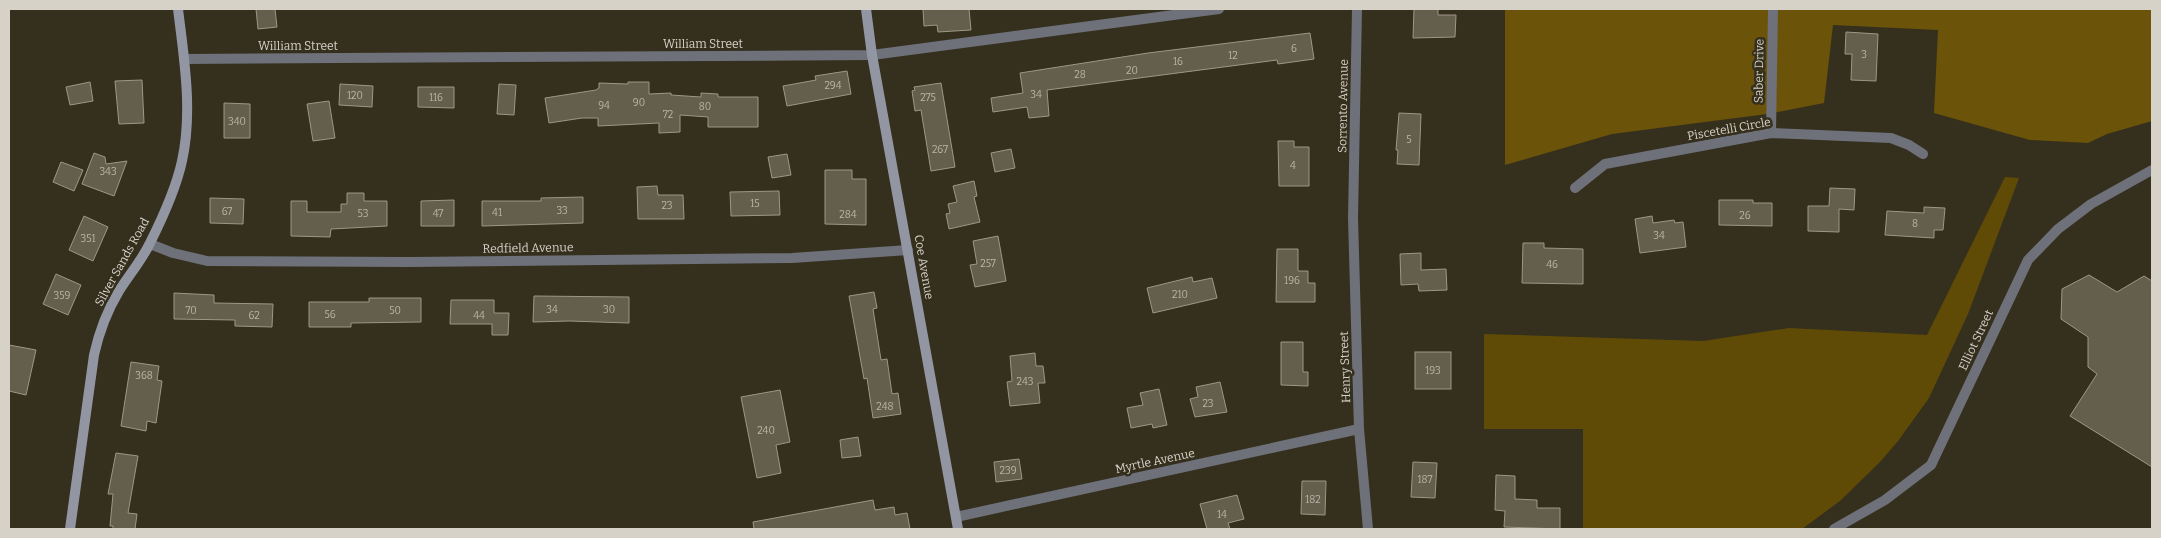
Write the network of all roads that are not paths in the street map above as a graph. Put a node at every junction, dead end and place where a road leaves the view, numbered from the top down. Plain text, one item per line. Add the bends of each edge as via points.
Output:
1 (178, 9) edge
2 (866, 9) edge
3 (1219, 9) edge
4 (1357, 9) edge
5 (1773, 9) edge
6 (1137, 14) edge
7 (872, 55) junction
8 (184, 59) junction
9 (1771, 133) junction
10 (1923, 154) dead end
11 (2152, 170) edge
12 (1575, 188) dead end
13 (1353, 204) joint
14 (150, 244) junction
15 (908, 250) junction
16 (1360, 429) junction
17 (956, 517) junction
18 (70, 529) edge
19 (958, 529) edge
20 (1368, 529) edge
21 (1834, 529) edge

1 - 8 main road, Silver Sands Road
2 - 7 main road, Coe Avenue
3 - 6 street, William Street
4 - 13 street, Sorrento Avenue
5 - 9 street, Saber Drive
6 - 7 street, William Street
7 - 8 street, William Street
7 - 15 main road, Coe Avenue
8 - 14 main road, Silver Sands Road via 186,131 182,161 173,192
9 - 10 street, Piscetelli Circle via 1892,138
9 - 12 street, Piscetelli Circle via 1605,164
11 - 21 street, Elliot Street via 2091,204 2058,228 2028,260 1931,465 1885,500
13 - 16 street, Henry Street
14 - 15 street, Redfield Avenue via 207,261 792,258
14 - 18 main road, Silver Sands Road via 119,292 99,334
15 - 17 main road, Coe Avenue
16 - 17 street, Myrtle Avenue
16 - 20 street, Henry Street
17 - 19 main road, Coe Avenue

